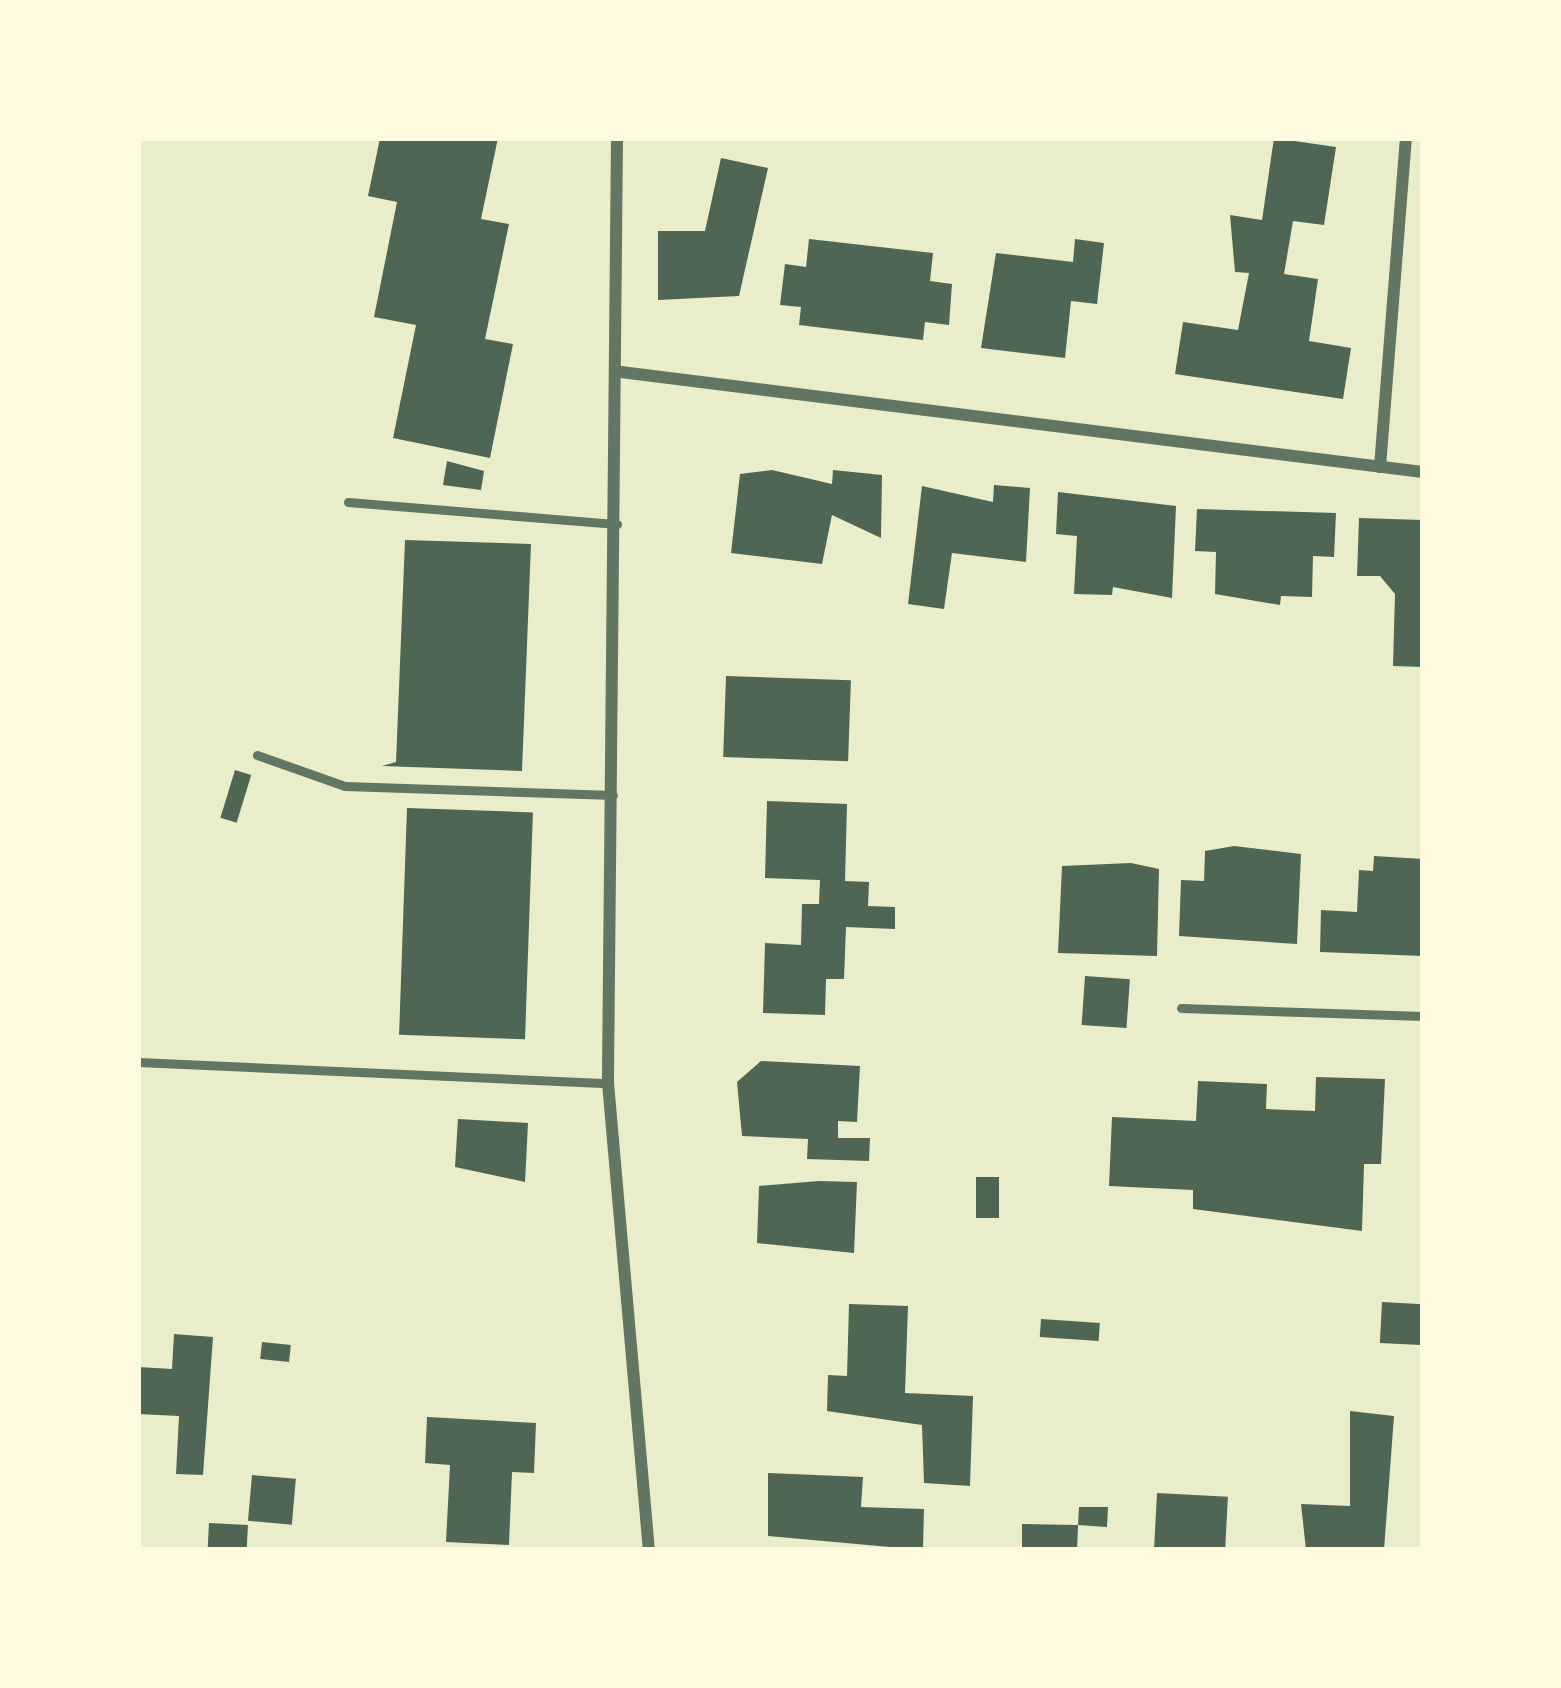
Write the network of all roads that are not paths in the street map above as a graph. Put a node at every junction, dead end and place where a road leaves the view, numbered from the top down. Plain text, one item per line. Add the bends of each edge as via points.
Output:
1 (617, 138) edge
2 (1406, 142) edge
3 (1423, 148) edge
4 (621, 372) junction
5 (1380, 467) junction
6 (1423, 472) edge
7 (348, 502) dead end
8 (617, 524) junction
9 (257, 755) dead end
10 (613, 795) junction
11 (1181, 1008) dead end
12 (1423, 1016) edge
13 (138, 1062) edge
14 (608, 1083) junction
15 (649, 1550) edge

1 - 4 street
2 - 3 street
2 - 5 street
4 - 5 street
4 - 8 street
5 - 6 street
7 - 8 lane
8 - 10 street
9 - 10 lane via 346,786
10 - 14 street
11 - 12 lane
13 - 14 lane
14 - 15 street

